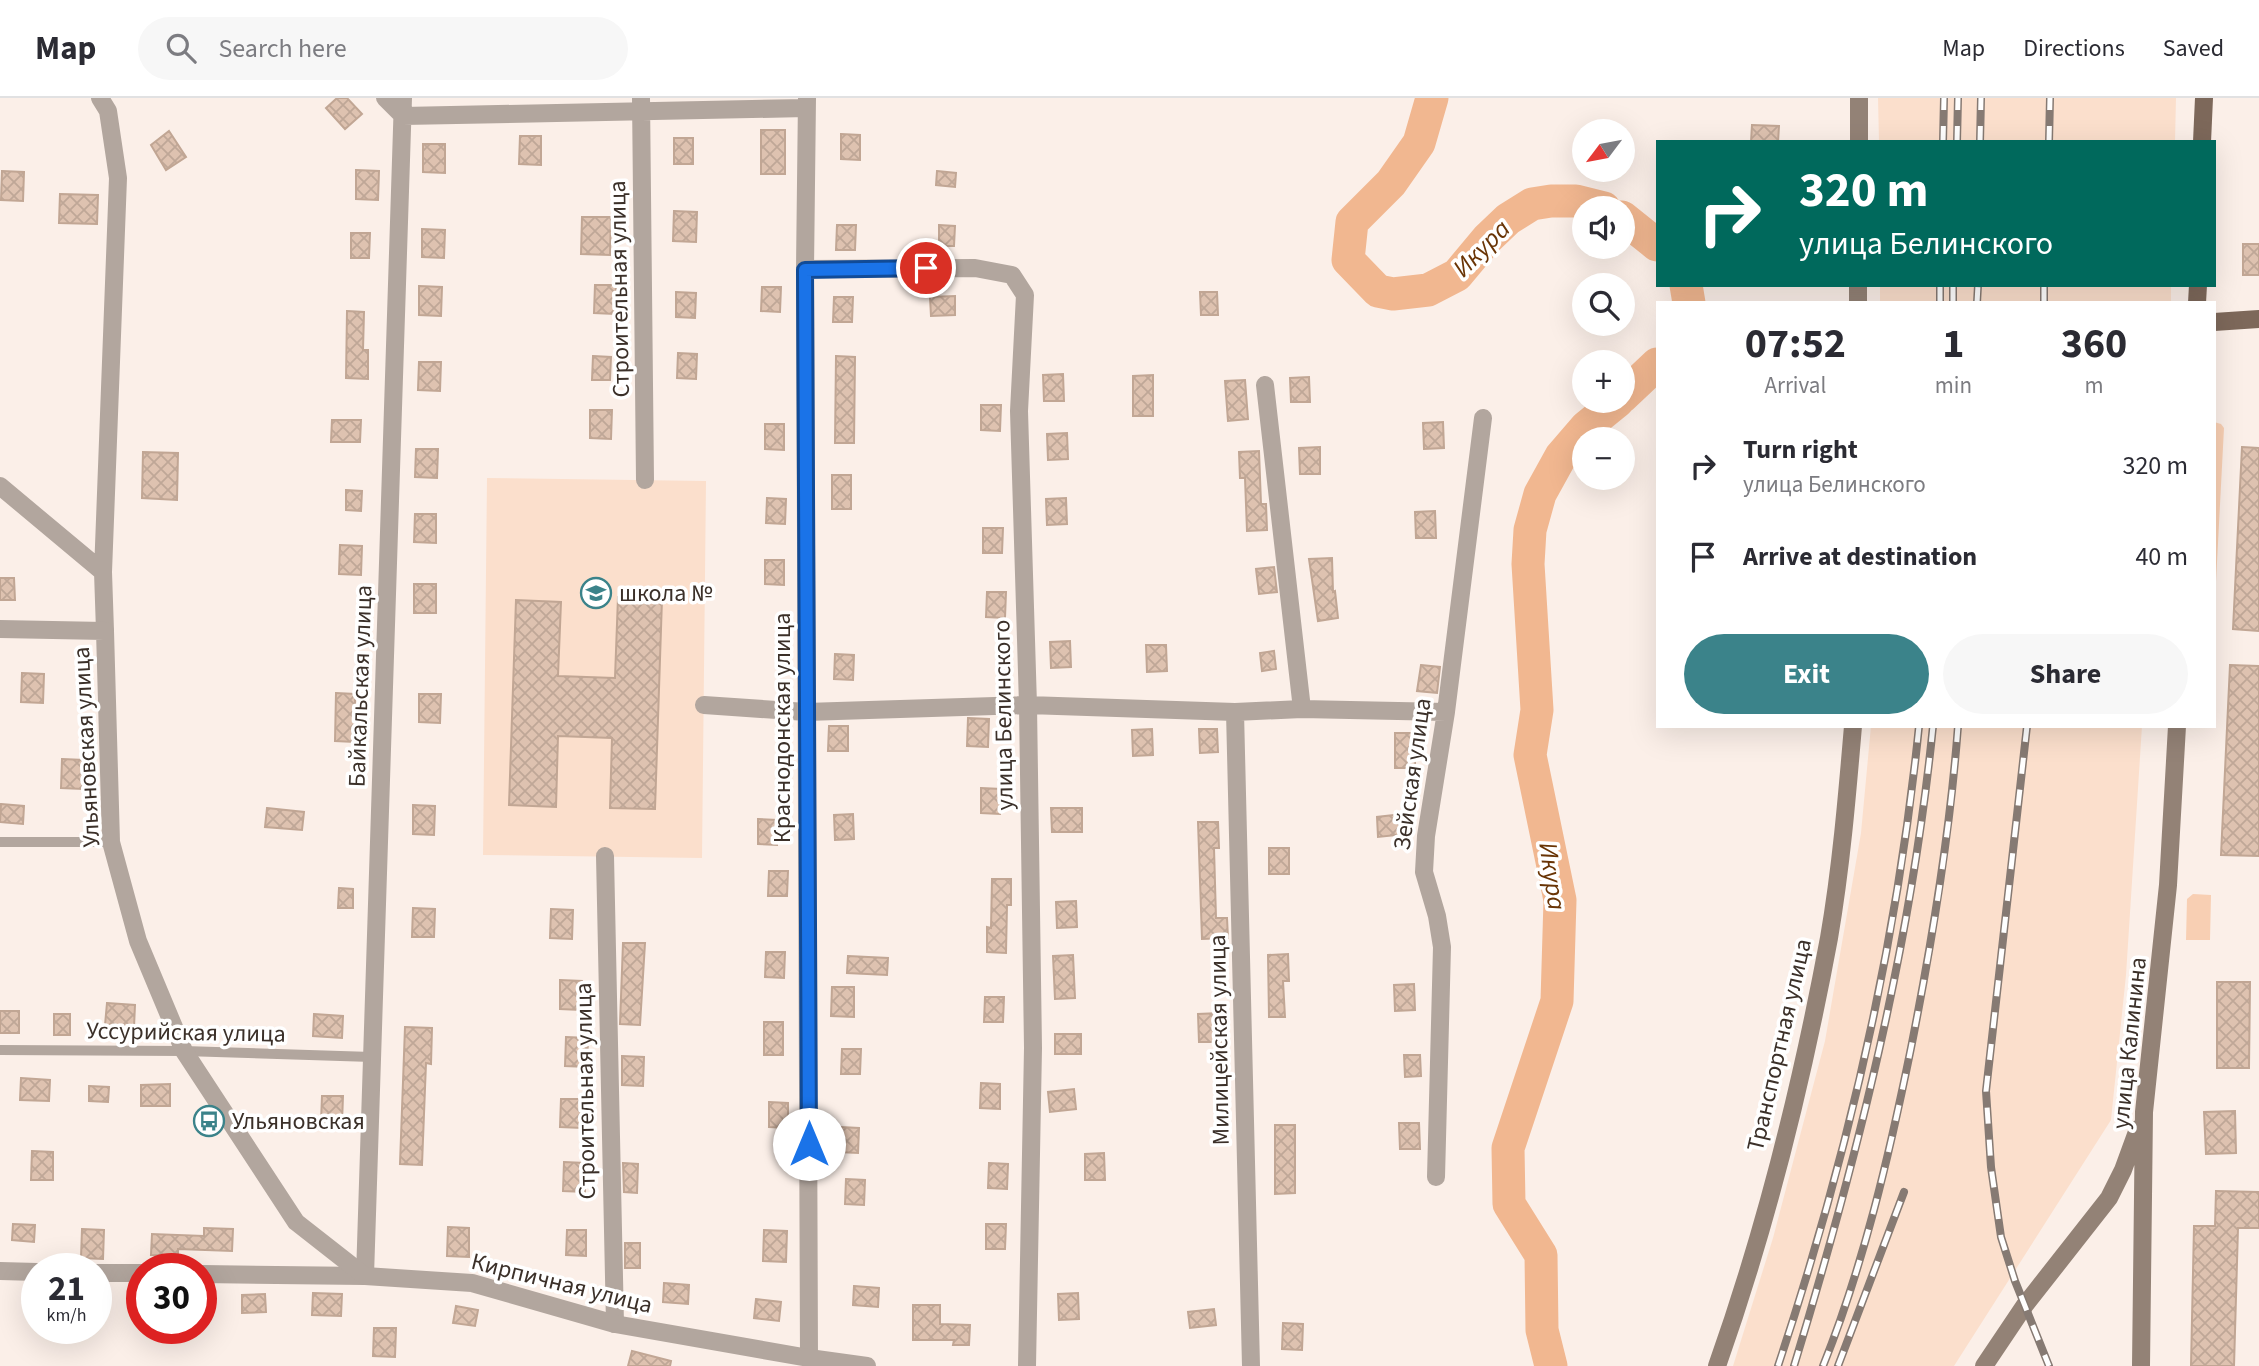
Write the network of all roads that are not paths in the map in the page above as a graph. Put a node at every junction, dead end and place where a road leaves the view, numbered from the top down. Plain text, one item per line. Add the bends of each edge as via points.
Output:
1 (100, 98) edge
2 (385, 98) edge
3 (1859, 98) edge
4 (2204, 98) edge
5 (807, 103) edge
6 (641, 105) edge
7 (403, 107) edge
8 (1859, 140) edge
9 (2203, 140) edge
10 (805, 270) junction
11 (2259, 319) edge
12 (2216, 322) edge
13 (1265, 384) dead end
14 (1483, 418) dead end
15 (645, 480) dead end
16 (0, 486) edge
17 (103, 572) junction
18 (0, 629) edge
19 (105, 631) junction
20 (704, 705) dead end
21 (1028, 705) junction
22 (1302, 709) junction
23 (806, 712) junction
24 (1235, 712) junction
25 (1446, 712) junction
26 (1853, 728) edge
27 (2177, 728) edge
28 (0, 842) edge
29 (111, 842) junction
30 (605, 856) dead end
31 (0, 1050) edge
32 (184, 1051) junction
33 (372, 1057) junction
34 (2144, 1112) junction
35 (1436, 1177) dead end
36 (0, 1270) edge
37 (21, 1271) edge
38 (217, 1274) edge
39 (365, 1276) junction
40 (615, 1324) junction
41 (809, 1358) junction
42 (867, 1366) edge
43 (1027, 1366) edge
44 (1251, 1366) edge
45 (1717, 1366) edge
46 (1984, 1366) edge
47 (2141, 1366) edge

1 - 17 street, Ульяновская улица via 108,111 118,178
2 - 7 street
3 - 8 main road
4 - 9 main road
5 - 6 street
5 - 10 street, Краснодонская улица
6 - 7 street
6 - 15 street, Строительная улица
7 - 33 street, Байкальская улица
10 - 21 street, улица Белинского via 975,268 1012,275 1025,295 1019,411
10 - 23 street, Краснодонская улица
11 - 12 main road
13 - 22 street
14 - 25 street, Зейская улица
16 - 17 street
17 - 19 street, Ульяновская улица
18 - 19 street
19 - 29 street, Ульяновская улица
20 - 23 street
21 - 23 street
21 - 24 street
21 - 43 street, улица Белинского via 1033,1048
22 - 24 street
22 - 25 street
23 - 41 street, Краснодонская улица
24 - 44 street, Милицейская улица
25 - 35 street, Зейская улица via 1424,872 1442,947
26 - 45 main road, Транспортная улица via 1831,922 1812,1023 1767,1209
27 - 34 main road, улица Калинина via 2168,885
28 - 29 lane
29 - 32 street, Ульяновская улица via 138,941
30 - 40 street, Строительная улица
31 - 32 lane, Уссурийская улица
32 - 33 lane, Уссурийская улица
32 - 39 street, Ульяновская улица via 296,1222
33 - 39 street, Байкальская улица
34 - 46 main road via 2109,1198 2025,1305
34 - 47 main road, улица Калинина
36 - 37 street
38 - 39 street, Кирпичная улица
39 - 40 street, Кирпичная улица via 472,1283
40 - 41 street, Кирпичная улица
41 - 42 street, Кирпичная улица

